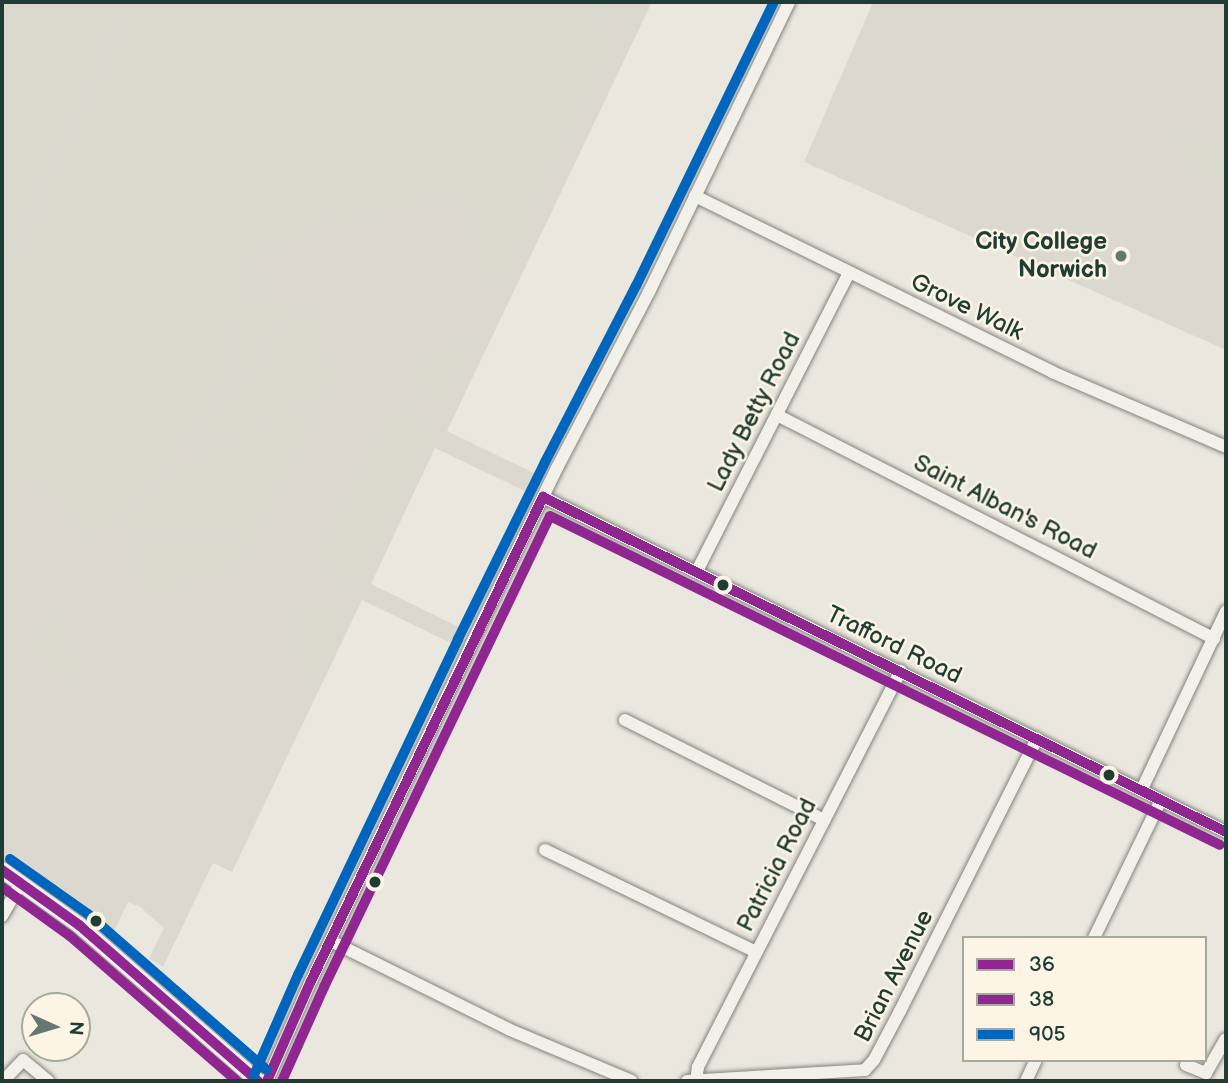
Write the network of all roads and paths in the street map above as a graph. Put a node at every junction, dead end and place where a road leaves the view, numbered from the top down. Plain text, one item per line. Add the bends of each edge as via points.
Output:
1 (789, 2) edge
2 (695, 196) junction
3 (849, 273) junction
4 (777, 415) junction
5 (1226, 447) edge
6 (543, 497) junction
7 (697, 571) junction
8 (1226, 611) edge
9 (1214, 639) junction
10 (901, 671) junction
11 (625, 720) dead end
12 (1037, 739) junction
13 (1142, 789) junction
14 (1161, 800) junction
15 (824, 820) junction
16 (1226, 832) edge
17 (545, 850) dead end
18 (2, 870) edge
19 (21, 883) junction
20 (2, 916) edge
21 (1095, 936) edge
22 (331, 941) junction
23 (756, 952) junction
24 (1226, 1039) edge
25 (1035, 1062) edge
26 (1186, 1065) dead end
27 (1209, 1077) edge
28 (3, 1081) edge
29 (48, 1081) edge
30 (258, 1081) edge
31 (267, 1081) edge
32 (632, 1081) edge
33 (687, 1081) edge
34 (696, 1081) edge
35 (1026, 1081) edge

1 - 2 street
2 - 3 street, Grove Walk
2 - 6 street
3 - 4 street, Lady Betty Road
3 - 5 street, Grove Walk via 1052,372
4 - 7 street, Lady Betty Road
4 - 9 street, Saint Alban's Road
6 - 7 street, Trafford Road
6 - 22 street
7 - 10 street, Trafford Road
8 - 9 street
9 - 13 street
10 - 12 street, Trafford Road
10 - 15 street, Patricia Road
11 - 15 street
12 - 13 street, Trafford Road
12 - 34 street, Brian Avenue via 865,1070
13 - 14 street, Trafford Road
14 - 16 street, Trafford Road
14 - 21 street
15 - 23 street, Patricia Road
17 - 23 street
18 - 19 street
19 - 20 street
19 - 30 street via 89,933
22 - 31 street
22 - 32 street via 508,1028
23 - 34 street, Patricia Road via 698,1067
24 - 27 street
25 - 35 street
26 - 27 street
28 - 29 street via 23,1060
33 - 34 street, Brian Avenue

